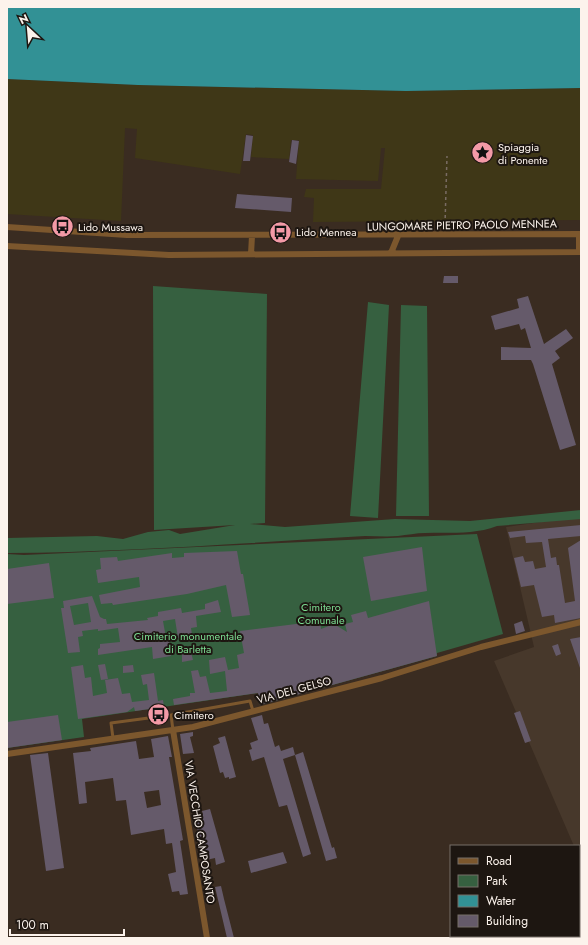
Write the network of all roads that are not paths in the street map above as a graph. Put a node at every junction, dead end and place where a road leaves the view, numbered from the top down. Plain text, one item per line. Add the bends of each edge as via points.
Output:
1 (7, 227) edge
2 (580, 234) edge
3 (252, 236) junction
4 (398, 236) junction
5 (7, 246) edge
6 (580, 252) edge
7 (391, 253) junction
8 (251, 254) junction
9 (581, 622) edge
10 (253, 712) junction
11 (171, 715) junction
12 (173, 730) junction
13 (113, 738) junction
14 (7, 754) edge
15 (207, 938) edge

1 - 3 street, LUNGOMARE PIETRO PAOLO MENNEA via 127,236
2 - 4 street, LUNGOMARE PIETRO PAOLO MENNEA
2 - 6 street
3 - 4 street, LUNGOMARE PIETRO PAOLO MENNEA
3 - 8 street
4 - 7 street
5 - 8 street via 126,254
6 - 7 street
7 - 8 street
9 - 10 street, VIA DEL GELSO via 481,647 382,678
10 - 11 lane via 250,701
10 - 12 street, VIA DEL GELSO
11 - 12 lane
11 - 13 lane via 111,722
12 - 13 street, VIA DEL GELSO
12 - 15 street, VIA VECCHIO CAMPOSANTO
13 - 14 street, VIA DEL GELSO

